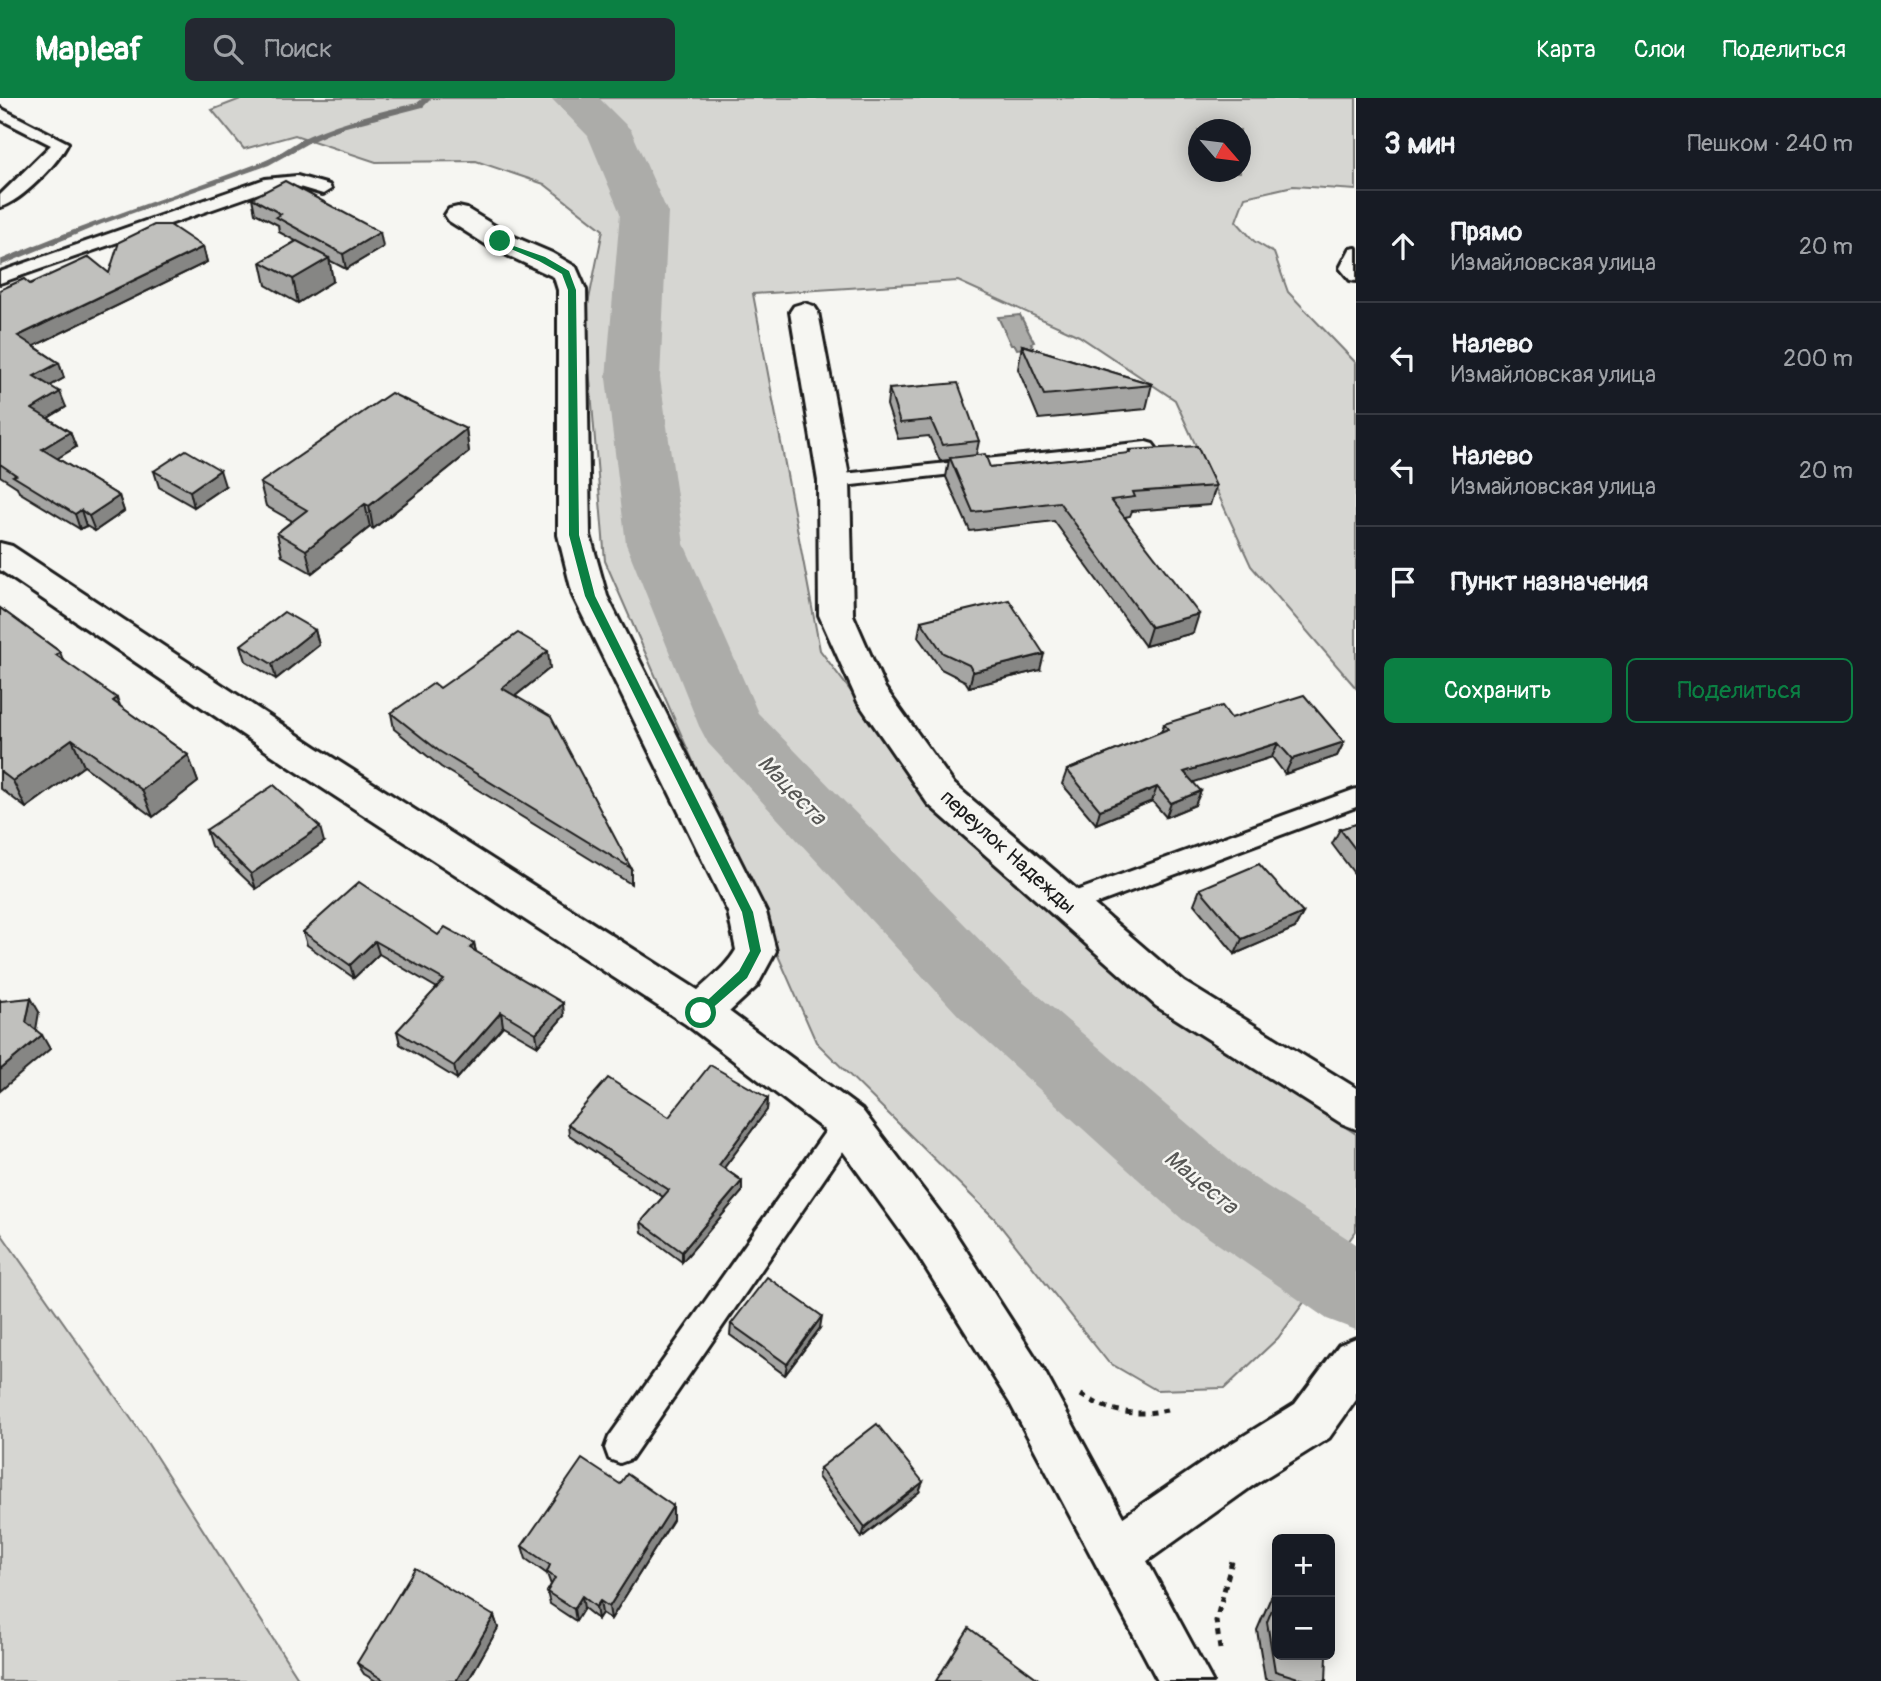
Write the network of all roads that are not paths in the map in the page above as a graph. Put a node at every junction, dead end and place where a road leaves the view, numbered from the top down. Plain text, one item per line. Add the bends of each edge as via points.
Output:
1 (0, 113) edge
2 (323, 189) dead end
3 (0, 202) edge
4 (458, 215) dead end
5 (1356, 253) edge
6 (1356, 276) edge
7 (0, 278) edge
8 (804, 312) dead end
9 (1146, 447) edge
10 (834, 481) junction
11 (0, 554) edge
12 (1356, 798) edge
13 (1066, 905) junction
14 (701, 1013) junction
15 (1356, 1110) edge
16 (847, 1123) junction
17 (1356, 1361) edge
18 (620, 1448) dead end
19 (1118, 1551) junction
20 (1204, 1669) edge

1 - 3 lane via 60,142 60,146
2 - 7 lane via 297,181 271,183
4 - 14 street via 566,273 572,290 574,535 590,596 747,912 756,951 743,974
5 - 6 lane via 1349,268
8 - 10 street, переулок Надежды
9 - 10 lane
10 - 13 street, переулок Надежды via 836,615 870,694 941,794
11 - 14 street via 303,757
12 - 13 lane
13 - 15 street, переулок Надежды via 1170,994
14 - 16 street
16 - 18 lane
16 - 19 street via 933,1239 1027,1387
17 - 19 street via 1312,1421
19 - 20 street

